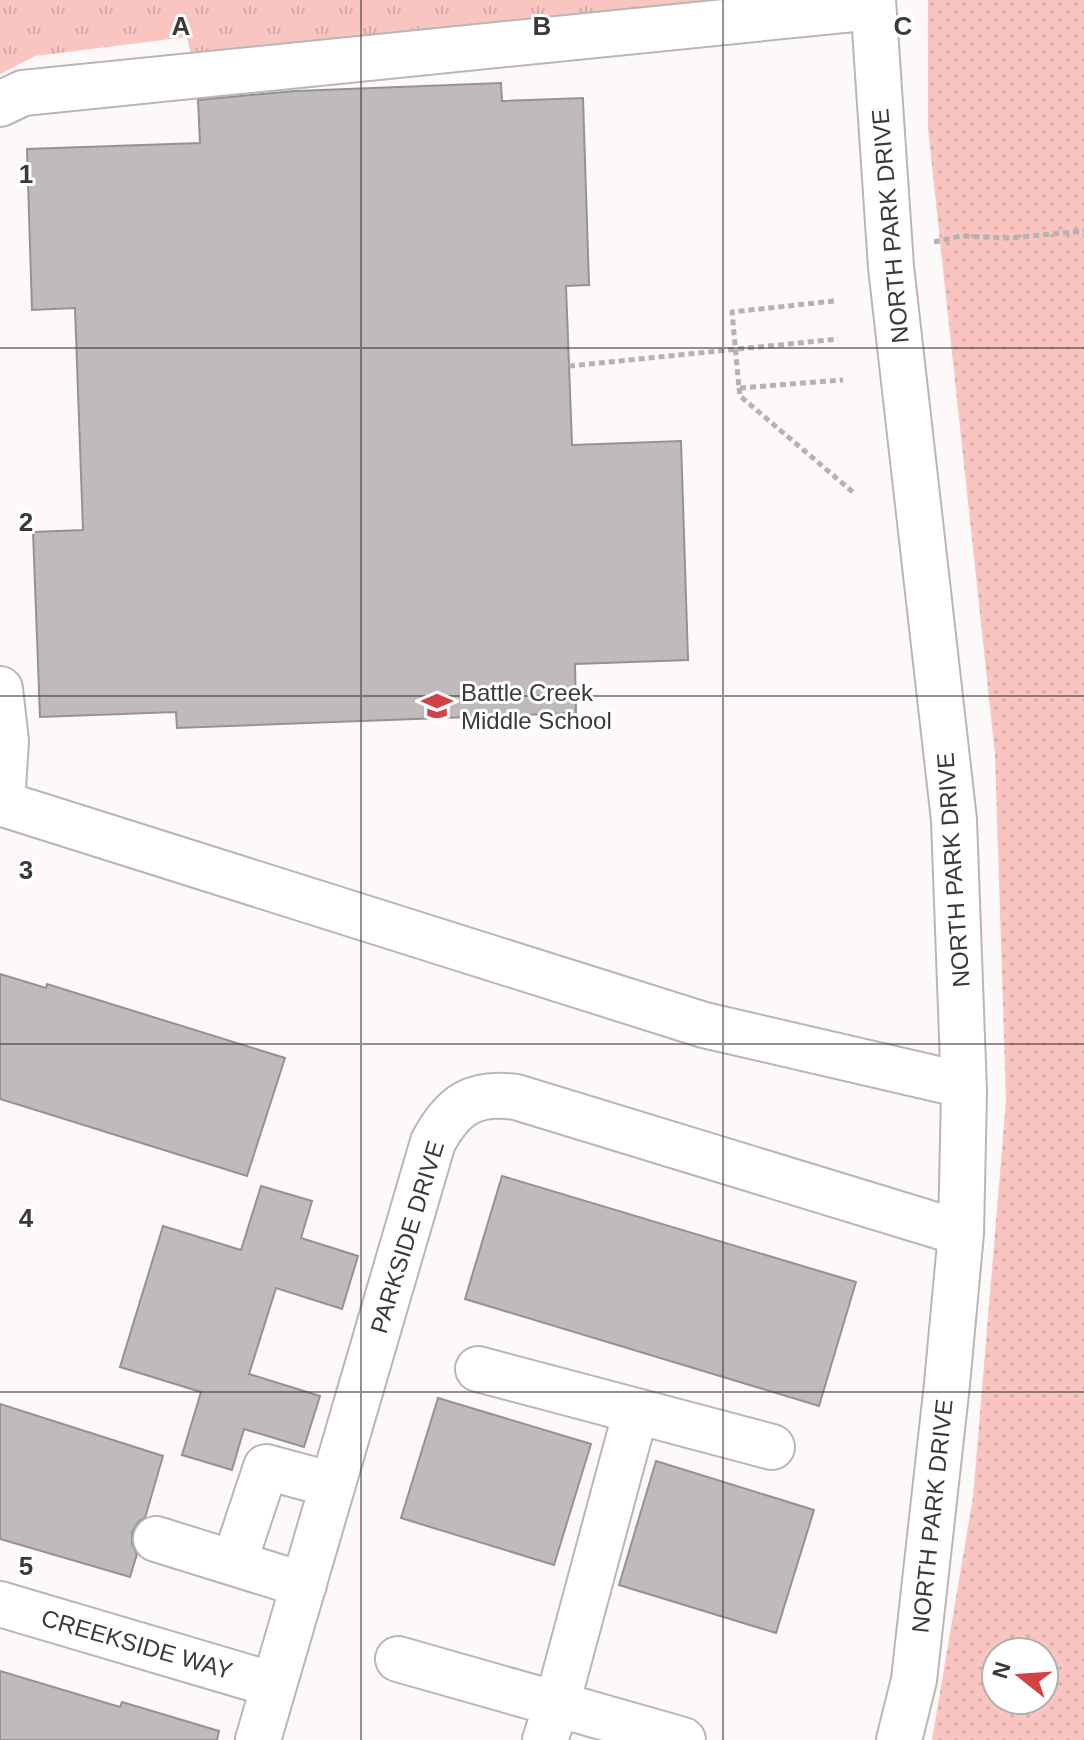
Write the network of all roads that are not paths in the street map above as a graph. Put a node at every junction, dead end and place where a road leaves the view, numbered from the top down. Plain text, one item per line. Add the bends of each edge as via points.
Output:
1 (873, 4) edge
2 (0, 104) edge
3 (0, 689) edge
4 (1, 803) edge
5 (963, 1085) junction
6 (961, 1233) junction
7 (478, 1369) dead end
8 (636, 1411) junction
9 (772, 1447) dead end
10 (333, 1485) junction
11 (156, 1539) dead end
12 (234, 1563) junction
13 (304, 1585) junction
14 (0, 1604) edge
15 (398, 1659) dead end
16 (274, 1685) junction
17 (551, 1722) edge
18 (258, 1740) edge
19 (683, 1740) edge
20 (899, 1740) edge

1 - 2 street via 23,93
1 - 5 street, NORTH PARK DRIVE via 891,267 954,820
3 - 4 street via 6,741
4 - 5 street via 704,1025
5 - 6 street, NORTH PARK DRIVE
6 - 10 street, PARKSIDE DRIVE via 516,1097 493,1094 466,1102 444,1122 433,1142
6 - 20 street, NORTH PARK DRIVE via 914,1680
7 - 8 street
8 - 9 street
8 - 17 street
10 - 12 street via 266,1467
10 - 13 street, PARKSIDE DRIVE
11 - 12 street
12 - 13 street
13 - 16 street, PARKSIDE DRIVE
14 - 16 street, CREEKSIDE WAY
15 - 17 street
16 - 18 street, PARKSIDE DRIVE
17 - 19 street

